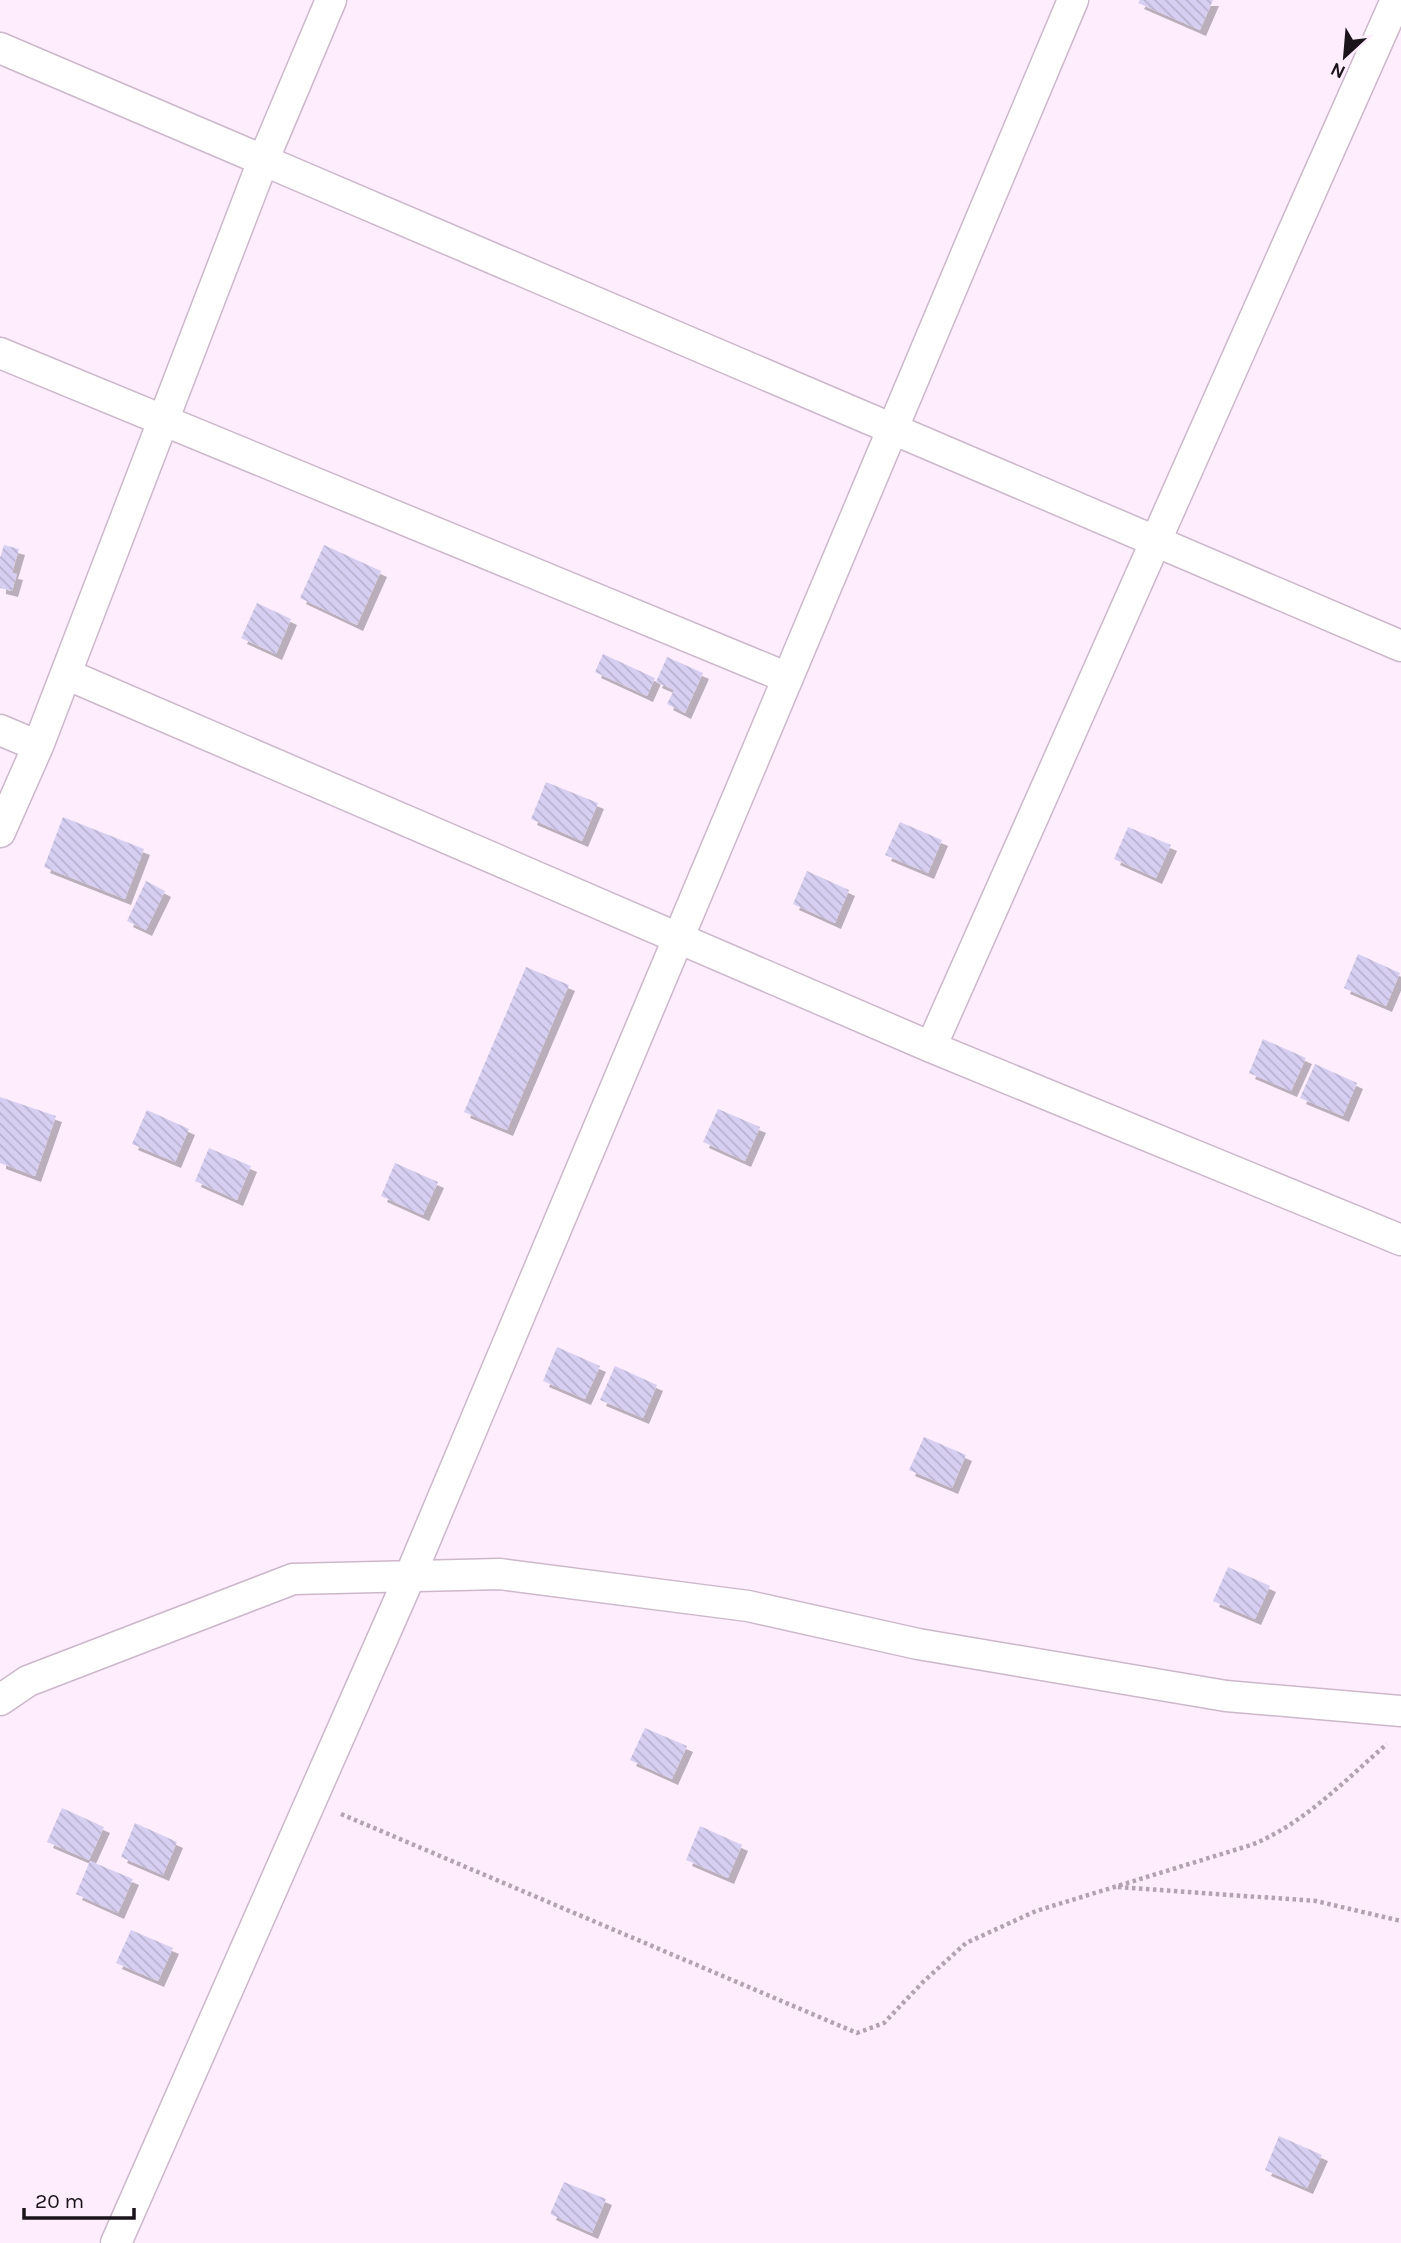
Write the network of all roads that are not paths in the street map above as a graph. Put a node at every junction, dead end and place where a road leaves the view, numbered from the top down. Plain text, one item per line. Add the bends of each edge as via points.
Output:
1 (331, 0) edge
2 (1073, 0) edge
3 (1396, 0) edge
4 (0, 48) edge
5 (263, 161) junction
6 (0, 353) edge
7 (163, 420) junction
8 (892, 429) junction
9 (1155, 541) junction
10 (1401, 646) edge
11 (65, 674) junction
12 (788, 678) junction
13 (0, 730) edge
14 (38, 746) junction
15 (0, 832) edge
16 (678, 938) junction
17 (931, 1047) junction
18 (1401, 1240) edge
19 (410, 1576) junction
20 (0, 1668) edge
21 (28, 1681) junction
22 (0, 1700) edge
23 (1401, 1711) edge
24 (116, 2243) edge

1 - 5 street
2 - 8 street
3 - 9 street
4 - 5 street
5 - 7 street
5 - 8 street
6 - 7 street
7 - 11 street
7 - 12 street
8 - 9 street
8 - 12 street
9 - 10 street
9 - 17 street
11 - 14 street
11 - 16 street
12 - 16 street
13 - 14 street
14 - 15 street
16 - 17 street
16 - 19 street
17 - 18 street
19 - 21 street via 293,1578
19 - 23 street via 500,1574 748,1606 918,1644 1226,1696
19 - 24 street
20 - 21 street
21 - 22 street

